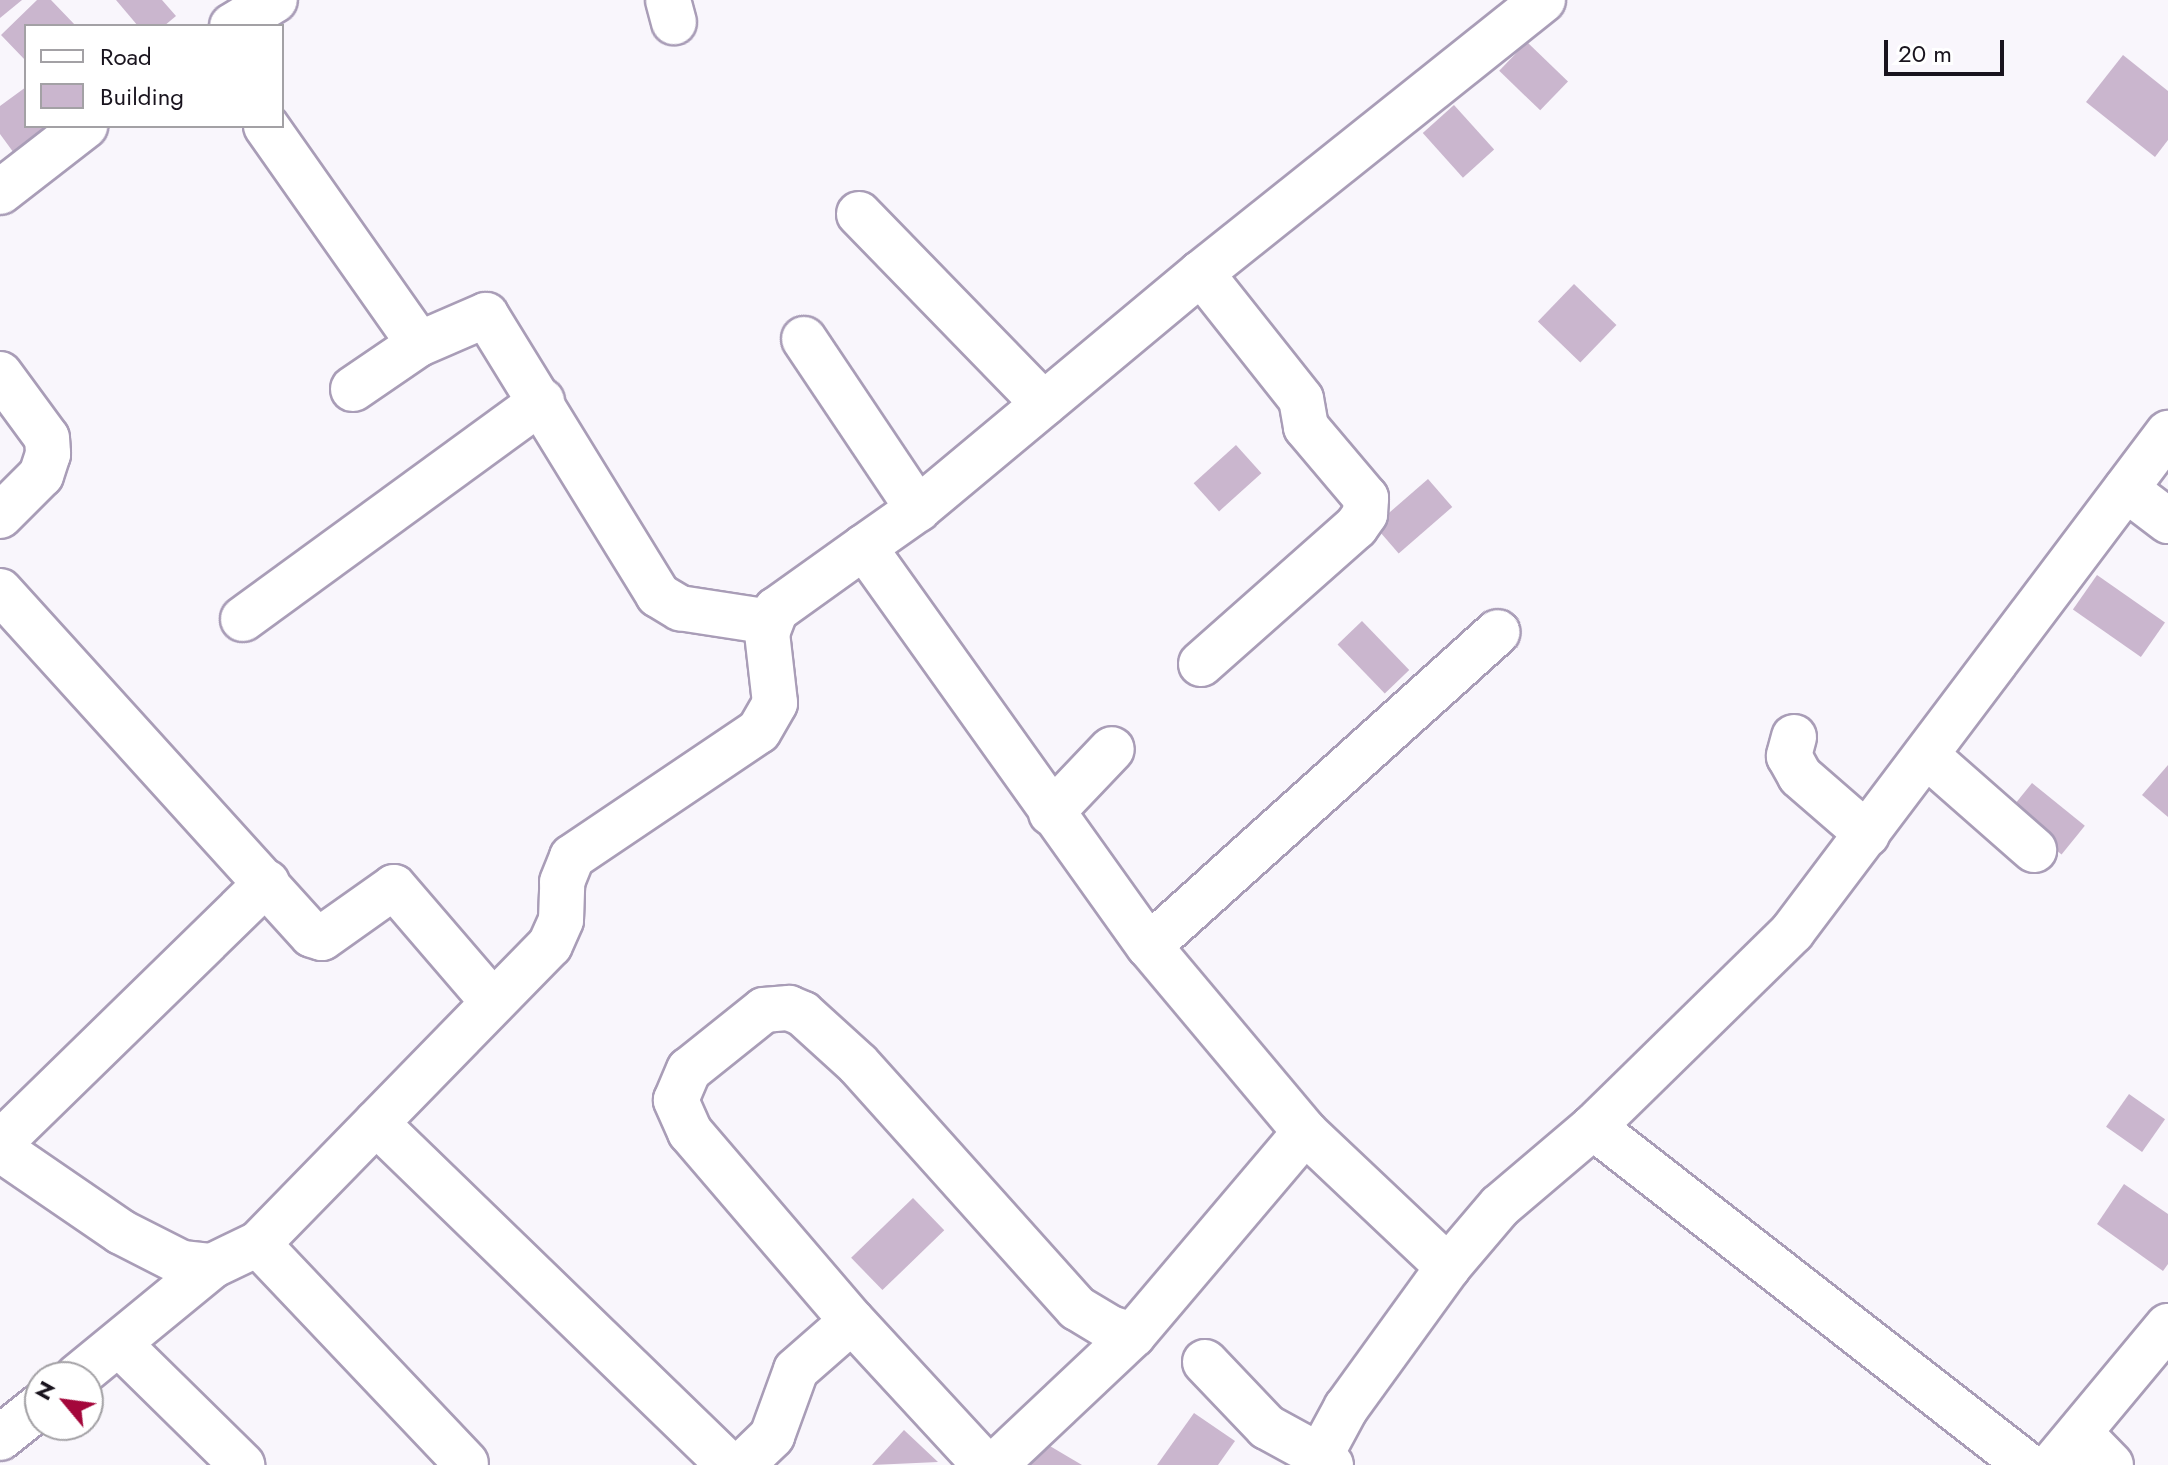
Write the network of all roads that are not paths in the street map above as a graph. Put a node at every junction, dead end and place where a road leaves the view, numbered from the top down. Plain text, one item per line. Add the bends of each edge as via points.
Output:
1 (275, 0) edge
2 (1543, 0) edge
3 (235, 24) edge
4 (82, 128) edge
5 (267, 128) edge
6 (0, 192) edge
7 (859, 214) dead end
8 (1201, 273) junction
9 (804, 339) dead end
10 (419, 344) junction
11 (0, 374) edge
12 (353, 389) dead end
13 (542, 401) junction
14 (1044, 404) junction
15 (2168, 433) edge
16 (2126, 489) junction
17 (918, 509) junction
18 (0, 516) edge
19 (2168, 521) edge
20 (864, 547) junction
21 (0, 591) edge
22 (243, 619) dead end
23 (770, 622) junction
24 (1498, 632) dead end
25 (1201, 664) dead end
26 (1794, 737) dead end
27 (1112, 749) dead end
28 (1926, 755) junction
29 (1051, 813) junction
30 (1867, 834) junction
31 (2034, 850) dead end
32 (267, 882) junction
33 (1149, 946) junction
34 (493, 1002) junction
35 (376, 1123) junction
36 (1593, 1127) junction
37 (1305, 1132) junction
38 (0, 1143) edge
39 (0, 1149) edge
40 (258, 1244) junction
41 (212, 1266) junction
42 (1448, 1267) junction
43 (852, 1321) junction
44 (2168, 1326) edge
45 (1133, 1335) junction
46 (119, 1344) junction
47 (97, 1361) edge
48 (1205, 1362) dead end
49 (24, 1419) edge
50 (2081, 1434) junction
51 (0, 1438) edge
52 (1326, 1461) edge
53 (466, 1463) dead end
54 (242, 1465) edge
55 (729, 1465) edge
56 (742, 1465) edge
57 (985, 1465) edge
58 (995, 1465) edge
59 (2027, 1465) edge
60 (2052, 1465) edge
61 (2111, 1465) edge

1 - 3 street
2 - 8 street
4 - 6 street
5 - 10 street
7 - 14 street
8 - 14 street
8 - 25 street via 1301,399 1306,427 1366,498 1365,514 1356,527
9 - 17 street
10 - 12 street
10 - 13 street via 486,315
11 - 18 street via 47,438 48,454 41,475
13 - 22 street
13 - 23 street via 658,595 680,608
14 - 17 street
15 - 16 street
16 - 19 street
16 - 28 street
17 - 20 street
20 - 23 street via 784,600
20 - 29 street
21 - 32 street via 125,734
23 - 34 street via 775,703 759,731 572,857 562,882 557,934
24 - 33 street
26 - 30 street via 1789,756 1800,776
27 - 29 street
28 - 30 street
28 - 31 street
29 - 33 street
30 - 36 street via 1792,932
32 - 34 street via 312,935 322,938 394,887
32 - 38 street
33 - 37 street
34 - 35 street
35 - 40 street
35 - 55 street
36 - 42 street via 1500,1206
36 - 59 street
37 - 42 street
37 - 45 street
39 - 41 street via 152,1251 182,1263
40 - 41 street
40 - 53 street
41 - 46 street
42 - 52 street via 1346,1408
43 - 45 street via 679,1115 679,1085 689,1070 764,1010 776,1007 803,1014 858,1064 1077,1308
43 - 56 street via 796,1370 772,1436
43 - 57 street
44 - 50 street
45 - 58 street
46 - 47 street
46 - 54 street
48 - 52 street via 1267,1427
49 - 51 street
50 - 60 street
50 - 61 street

